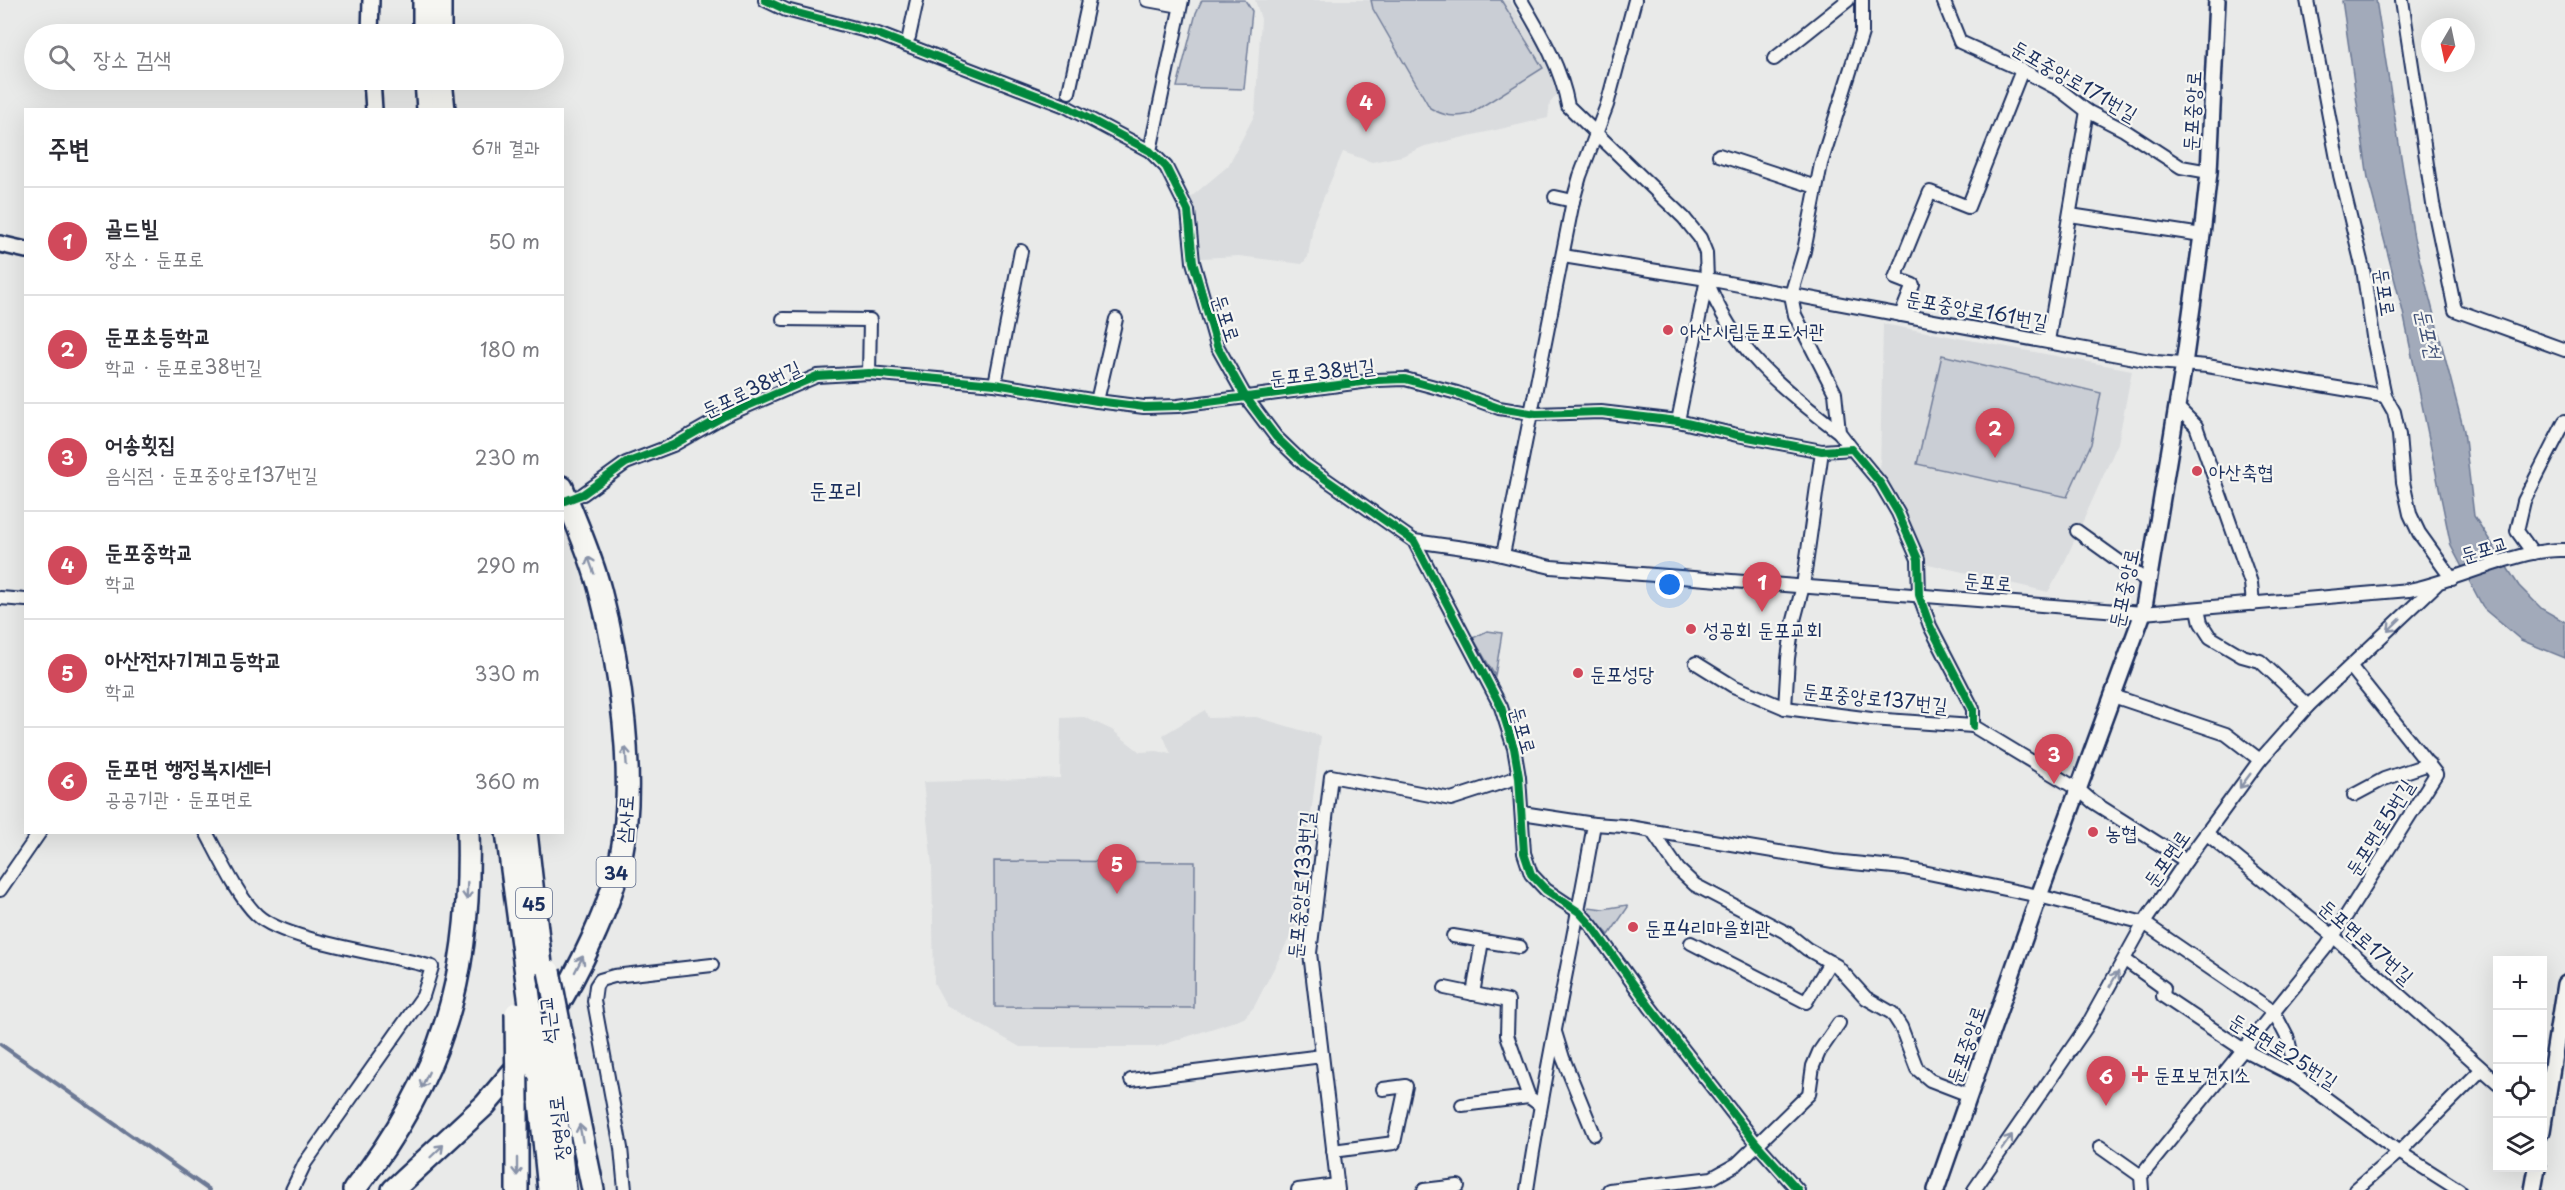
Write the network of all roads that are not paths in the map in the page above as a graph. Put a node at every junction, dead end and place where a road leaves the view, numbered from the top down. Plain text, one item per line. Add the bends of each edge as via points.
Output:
1 (371, 0) edge
2 (424, 0) edge
3 (440, 0) edge
4 (451, 0) edge
5 (765, 0) edge
6 (917, 0) edge
7 (1089, 0) edge
8 (1147, 0) edge
9 (1521, 0) edge
10 (1635, 0) edge
11 (1848, 0) edge
12 (1862, 0) edge
13 (1943, 0) edge
14 (2217, 0) edge
15 (2307, 0) edge
16 (2402, 0) edge
17 (1181, 3) edge
18 (370, 24) edge
19 (424, 24) edge
20 (440, 24) edge
21 (452, 24) edge
22 (909, 37) dead end
23 (1774, 59) dead end
24 (2022, 70) junction
25 (373, 90) edge
26 (427, 90) edge
27 (442, 90) edge
28 (456, 90) edge
29 (1069, 92) dead end
30 (374, 108) edge
31 (428, 108) edge
32 (444, 108) edge
33 (458, 108) edge
34 (2087, 111) junction
35 (1596, 133) junction
36 (1150, 151) junction
37 (1719, 155) dead end
38 (2209, 172) junction
39 (1816, 187) junction
40 (1555, 197) dead end
41 (1573, 201) junction
42 (2070, 215) junction
43 (2202, 235) junction
44 (0, 244) edge
45 (24, 250) edge
46 (1021, 251) dead end
47 (1563, 256) junction
48 (1707, 279) junction
49 (1791, 296) junction
50 (1901, 315) junction
51 (783, 319) dead end
52 (1116, 319) dead end
53 (2048, 341) junction
54 (2565, 350) edge
55 (2184, 364) junction
56 (870, 373) junction
57 (995, 384) junction
58 (1245, 396) junction
59 (2385, 396) junction
60 (1097, 401) junction
61 (2177, 407) junction
62 (1531, 413) junction
63 (1678, 421) junction
64 (2565, 422) edge
65 (1839, 432) junction
66 (1852, 449) junction
67 (1822, 451) junction
68 (564, 492) edge
69 (583, 494) dead end
70 (2077, 531) dead end
71 (1414, 541) junction
72 (2565, 550) edge
73 (2528, 554) junction
74 (1503, 555) junction
75 (2454, 578) junction
76 (2148, 582) junction
77 (2436, 585) junction
78 (1803, 586) junction
79 (1919, 595) junction
80 (0, 598) edge
81 (24, 600) edge
82 (2253, 604) junction
83 (2198, 609) junction
84 (2143, 613) junction
85 (1696, 663) dead end
86 (2351, 667) junction
87 (2113, 696) junction
88 (2308, 706) junction
89 (1785, 708) junction
90 (1973, 726) junction
91 (2260, 760) junction
92 (2429, 764) junction
93 (1519, 777) junction
94 (2079, 790) junction
95 (2354, 795) dead end
96 (1522, 813) junction
97 (1594, 824) junction
98 (1652, 831) junction
99 (2206, 833) junction
100 (39, 834) edge
101 (207, 834) edge
102 (468, 834) edge
103 (507, 834) edge
104 (526, 834) edge
105 (2186, 861) junction
106 (0, 890) edge
107 (2039, 896) junction
108 (1579, 912) junction
109 (2144, 923) junction
110 (1453, 936) dead end
111 (2333, 936) junction
112 (1482, 941) junction
113 (1691, 943) dead end
114 (1520, 947) dead end
115 (2125, 960) junction
116 (1830, 962) junction
117 (712, 965) dead end
118 (2565, 984) edge
119 (1445, 988) dead end
120 (1473, 994) junction
121 (523, 1008) junction
122 (2274, 1012) junction
123 (1839, 1023) dead end
124 (1555, 1030) junction
125 (2244, 1050) junction
126 (1322, 1056) junction
127 (2559, 1062) edge
128 (552, 1067) junction
129 (2481, 1070) junction
130 (2297, 1077) junction
131 (2493, 1079) edge
132 (1131, 1080) dead end
133 (1383, 1089) dead end
134 (1969, 1095) junction
135 (1529, 1097) junction
136 (1462, 1105) dead end
137 (1540, 1105) junction
138 (2544, 1118) edge
139 (1594, 1134) dead end
140 (1756, 1143) junction
141 (2100, 1148) dead end
142 (1333, 1151) junction
143 (2399, 1152) junction
144 (2536, 1172) edge
145 (2141, 1176) junction
146 (1458, 1186) dead end
147 (1337, 1187) edge
148 (292, 1190) edge
149 (354, 1190) edge
150 (393, 1190) edge
151 (517, 1190) edge
152 (549, 1190) edge
153 (565, 1190) edge
154 (593, 1190) edge
155 (625, 1190) edge
156 (1298, 1190) edge
157 (1424, 1190) edge
158 (1527, 1190) edge
159 (1609, 1190) edge
160 (1798, 1190) edge
161 (1936, 1190) edge
162 (1974, 1190) edge
163 (2142, 1190) edge
164 (2355, 1190) edge
165 (2458, 1190) edge
166 (2533, 1190) edge

1 - 18 street
2 - 19 highway
3 - 20 highway
4 - 21 highway
5 - 36 street, 둔포로 via 786,10 878,33 994,78 1065,106
6 - 22 street
7 - 29 street
8 - 17 street
9 - 35 street via 1549,48 1568,106
10 - 35 street
11 - 23 street
12 - 39 street via 1862,33
13 - 24 street, 둔포중앙로171번길 via 1960,42
14 - 38 street, 둔포중앙로
15 - 59 street, 둔포로
16 - 54 street via 2433,204 2455,310
17 - 36 street
24 - 34 street, 둔포중앙로171번길 via 2060,90
24 - 50 street via 1968,207 1930,192 1895,278 1913,285
25 - 30 street
26 - 31 highway
27 - 32 highway
28 - 33 highway
34 - 38 street, 둔포중앙로171번길 via 2181,167
34 - 42 street
35 - 41 street
35 - 48 street via 1700,238 1706,253
36 - 58 street, 둔포로 via 1166,167 1188,211 1193,262 1217,346
37 - 39 street
38 - 43 street, 둔포중앙로
39 - 49 street
40 - 41 street
41 - 47 street
42 - 43 street
42 - 53 street
43 - 55 street, 둔포중앙로
44 - 45 street
46 - 57 street
47 - 48 street, 둔포중앙로161번길
47 - 62 street
48 - 49 street, 둔포중앙로161번길
48 - 63 street
48 - 65 street via 1716,306 1735,337 1783,389
49 - 50 street, 둔포중앙로161번길
49 - 65 street via 1795,315 1835,393
50 - 53 street, 둔포중앙로161번길
51 - 56 street via 870,320
52 - 60 street
53 - 55 street, 둔포중앙로161번길
55 - 59 street, 둔포중앙로161번길
55 - 61 street, 둔포중앙로
56 - 57 street, 둔포로38번길
56 - 69 street, 둔포로38번길 via 817,376 724,416 673,445 626,463
57 - 60 street, 둔포로38번길
58 - 60 street, 둔포로38번길 via 1178,406
58 - 62 street, 둔포로38번길 via 1405,379 1499,408
58 - 71 street, 둔포로 via 1276,437 1304,464
59 - 75 street, 둔포로 via 2394,412 2399,435 2410,514 2419,533
61 - 76 street, 둔포중앙로
61 - 82 street via 2196,426 2251,583
62 - 63 street, 둔포로38번길 via 1600,412
62 - 74 street
63 - 67 street, 둔포로38번길
64 - 73 street via 2524,501 2517,531
65 - 66 street
66 - 67 street, 둔포로38번길
66 - 79 street via 1881,484 1898,513 1918,559
67 - 78 street
150 -> 68 highway, 삼사로 / 34 via 485,1106 524,1060 560,1003 588,945 621,856 627,759 616,660 600,588
70 - 76 street
71 - 74 street, 둔포로
71 - 93 street, 둔포로 via 1501,707
72 - 73 street, 둔포교
73 - 75 street, 둔포교
74 - 78 street, 둔포로 via 1551,567
75 - 77 street, 둔포로
76 - 84 street, 둔포중앙로
77 - 82 street, 둔포로
77 -> 86 street, 둔포면로
78 - 79 street, 둔포로
78 - 89 street via 1793,624
79 - 84 street, 둔포로
79 - 90 street via 1930,626 1973,709
80 - 81 street
82 - 83 street, 둔포로
83 - 84 street, 둔포로
83 - 88 street via 2200,623 2210,637 2242,656 2260,661
84 - 87 street, 둔포중앙로
85 - 89 street, 둔포중앙로137번길 via 1733,686
86 - 88 street, 둔포면로
86 - 92 street, 둔포면로5번길
87 - 91 street via 2226,734
87 - 94 street, 둔포중앙로
88 - 91 street, 둔포면로
89 - 90 street, 둔포중앙로137번길
90 - 94 street, 둔포중앙로137번길
91 -> 99 street, 둔포면로
92 - 95 street via 2384,779
92 - 111 street, 둔포면로5번길 via 2436,774
93 - 96 street, 둔포로
93 - 126 street, 둔포중앙로133번길 via 1451,799 1331,776 1310,953
94 - 105 street, 둔포중앙로137번길
94 - 107 street, 둔포중앙로
96 - 97 street
96 - 108 street, 둔포로 via 1524,853 1531,874 1546,890
97 - 98 street
97 - 108 street
98 - 107 street via 1904,868
98 - 116 street via 1678,869 1695,885 1787,933
99 - 105 street, 둔포면로
99 - 111 street, 둔포면로17번길
100 - 106 street
101 - 148 street via 249,906 264,920 289,932 432,967 423,996 305,1163
102 -> 149 highway via 462,961 443,1034 416,1099
103 - 121 highway, 45
104 - 128 highway, 석근교 / 45, bridge via 545,973
105 - 109 street, 둔포면로
107 - 109 street
107 - 134 street, 둔포중앙로
108 - 124 street
108 - 140 street, 둔포로
109 - 115 street, 둔포면로
109 - 122 street
110 - 112 street
111 - 122 street, 둔포면로5번길
111 - 129 street, 둔포면로17번길
112 - 114 street
112 - 120 street
113 - 116 street via 1806,1002
115 - 125 street, 둔포면로25번길 via 2164,988 2163,996
162 -> 115 street, 둔포면로 via 2075,1046
116 - 134 street via 1866,998 1892,1013 1917,1069 1930,1080
117 - 155 street via 614,976 596,986 596,1012
118 - 127 street
119 - 120 street
120 - 135 street via 1508,1001 1507,1035
121 - 128 highway, 석근교 / 45, bridge
121 -> 151 highway, bridge
122 - 125 street, 둔포면로5번길
122 - 130 street via 2288,1039
123 - 140 street via 1813,1066 1809,1094
124 - 137 street
124 - 139 street
125 - 130 street, 둔포면로25번길
125 - 145 street, 둔포면로5번길
126 - 132 street
126 - 142 street, 둔포중앙로133번길
127 - 138 street
128 - 152 highway, 장영실로 / 45
128 - 153 highway, 장영실로 / 45
154 -> 128 highway
129 - 131 street, 둔포면로17번길
129 - 143 street
130 - 143 street, 둔포면로25번길
133 - 142 street via 1406,1086 1395,1143
134 - 161 street, 둔포중앙로
135 - 136 street
135 - 137 street
137 - 158 street
140 - 159 street via 1737,1164 1712,1178
140 - 160 street, 둔포로
141 - 145 street
142 - 147 street, 둔포중앙로133번길
143 - 164 street
143 - 165 street, 둔포면로25번길
144 - 166 street
145 - 163 street
146 - 157 street
147 - 156 street

